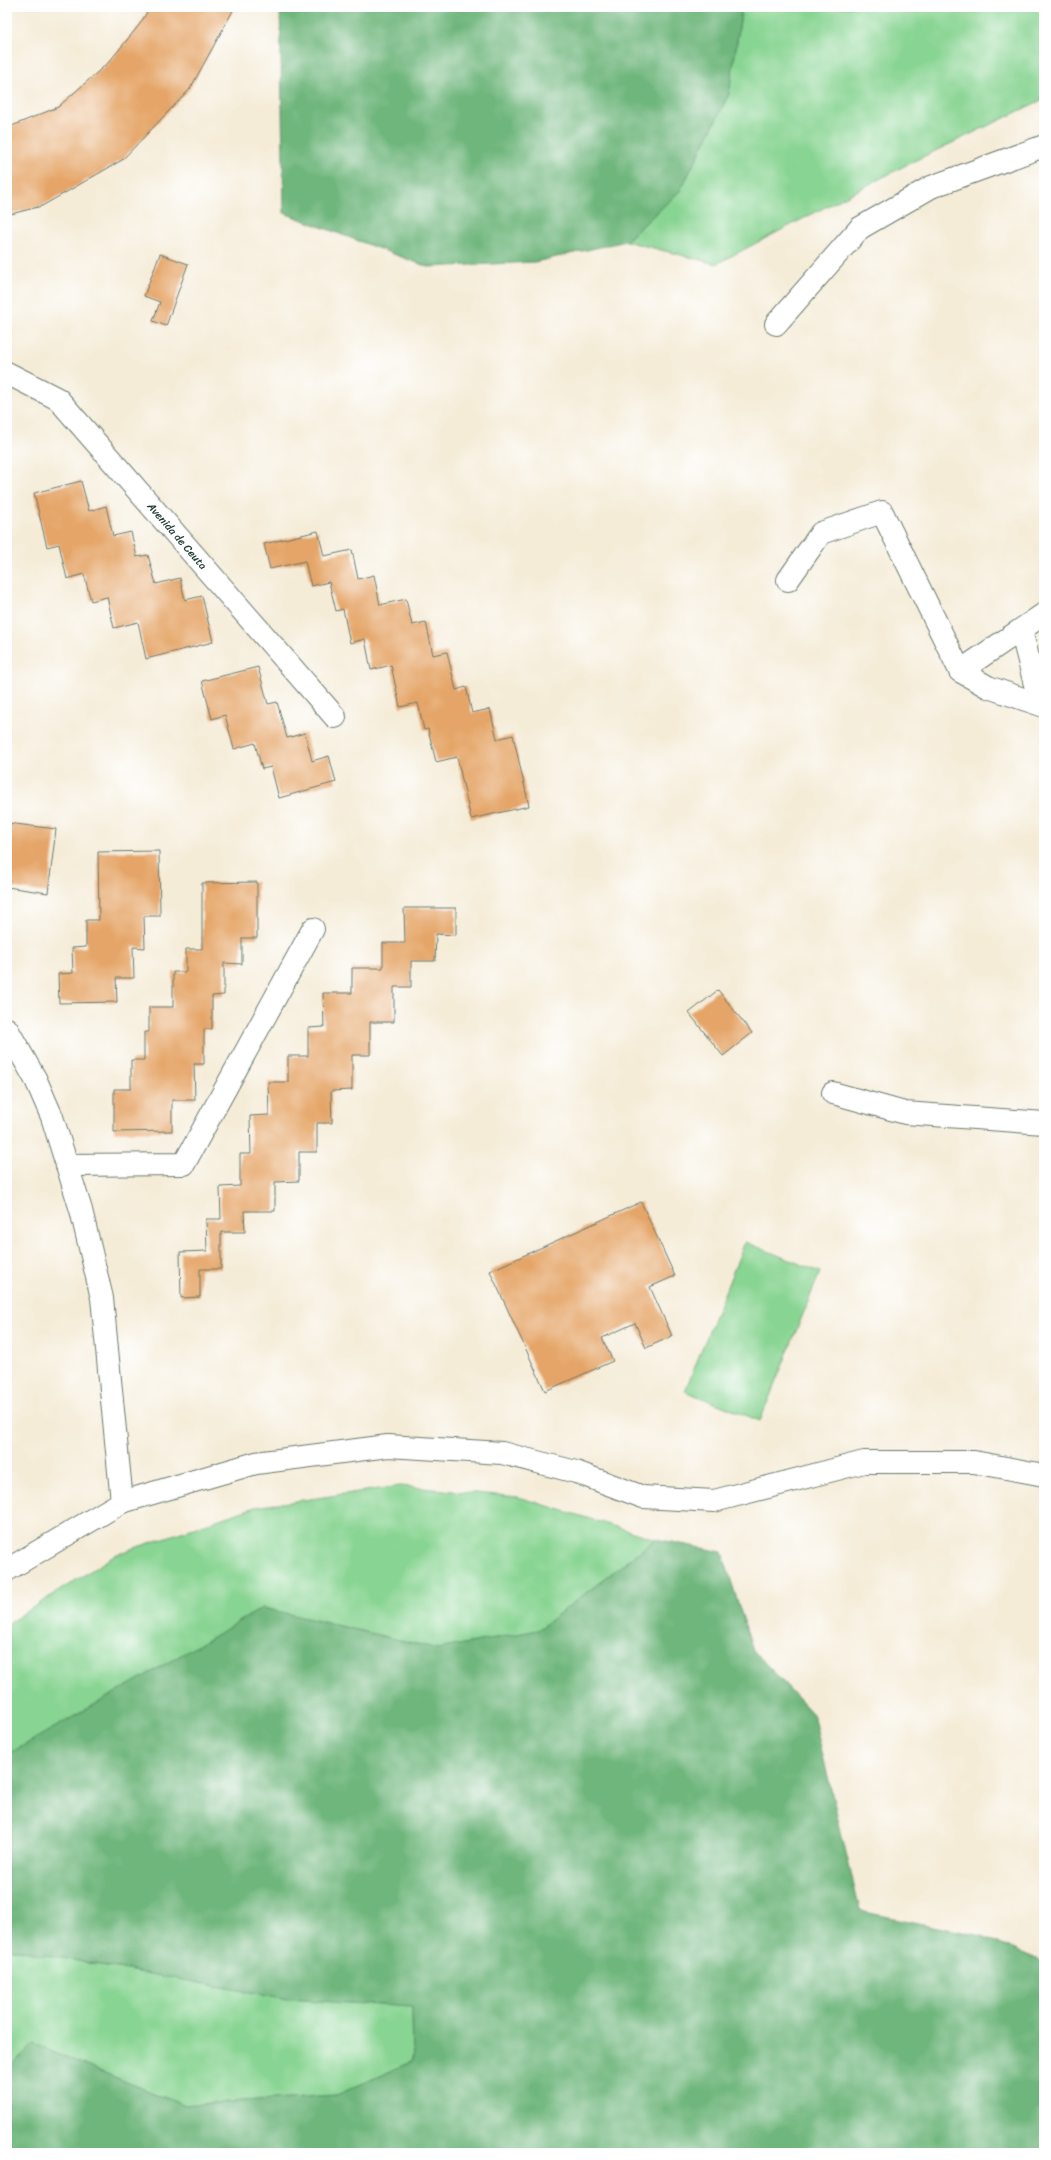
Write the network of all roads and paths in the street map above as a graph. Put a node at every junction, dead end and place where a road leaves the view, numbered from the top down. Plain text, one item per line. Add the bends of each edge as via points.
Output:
1 (1044, 146) edge
2 (776, 324) dead end
3 (7, 373) edge
4 (788, 580) dead end
5 (1044, 614) edge
6 (1021, 630) junction
7 (960, 671) junction
8 (1042, 705) edge
9 (335, 717) dead end
10 (313, 929) dead end
11 (9, 1036) edge
12 (833, 1093) dead end
13 (1044, 1123) edge
14 (67, 1165) junction
15 (1044, 1475) edge
16 (122, 1502) junction
17 (7, 1570) edge

1 - 2 street via 931,187 860,228
3 - 9 street, Avenida de Ceuta via 58,398
4 - 7 street via 821,533 882,512
5 - 6 street
6 - 7 street
6 - 8 street
7 - 8 street via 988,687
10 - 14 street via 184,1164
11 - 14 street via 36,1080 52,1117
12 - 13 street via 905,1113
14 - 16 street via 81,1210 102,1298
15 - 16 street via 974,1462 864,1462 714,1501 643,1497 576,1472 502,1453 388,1446 256,1463
16 - 17 street

